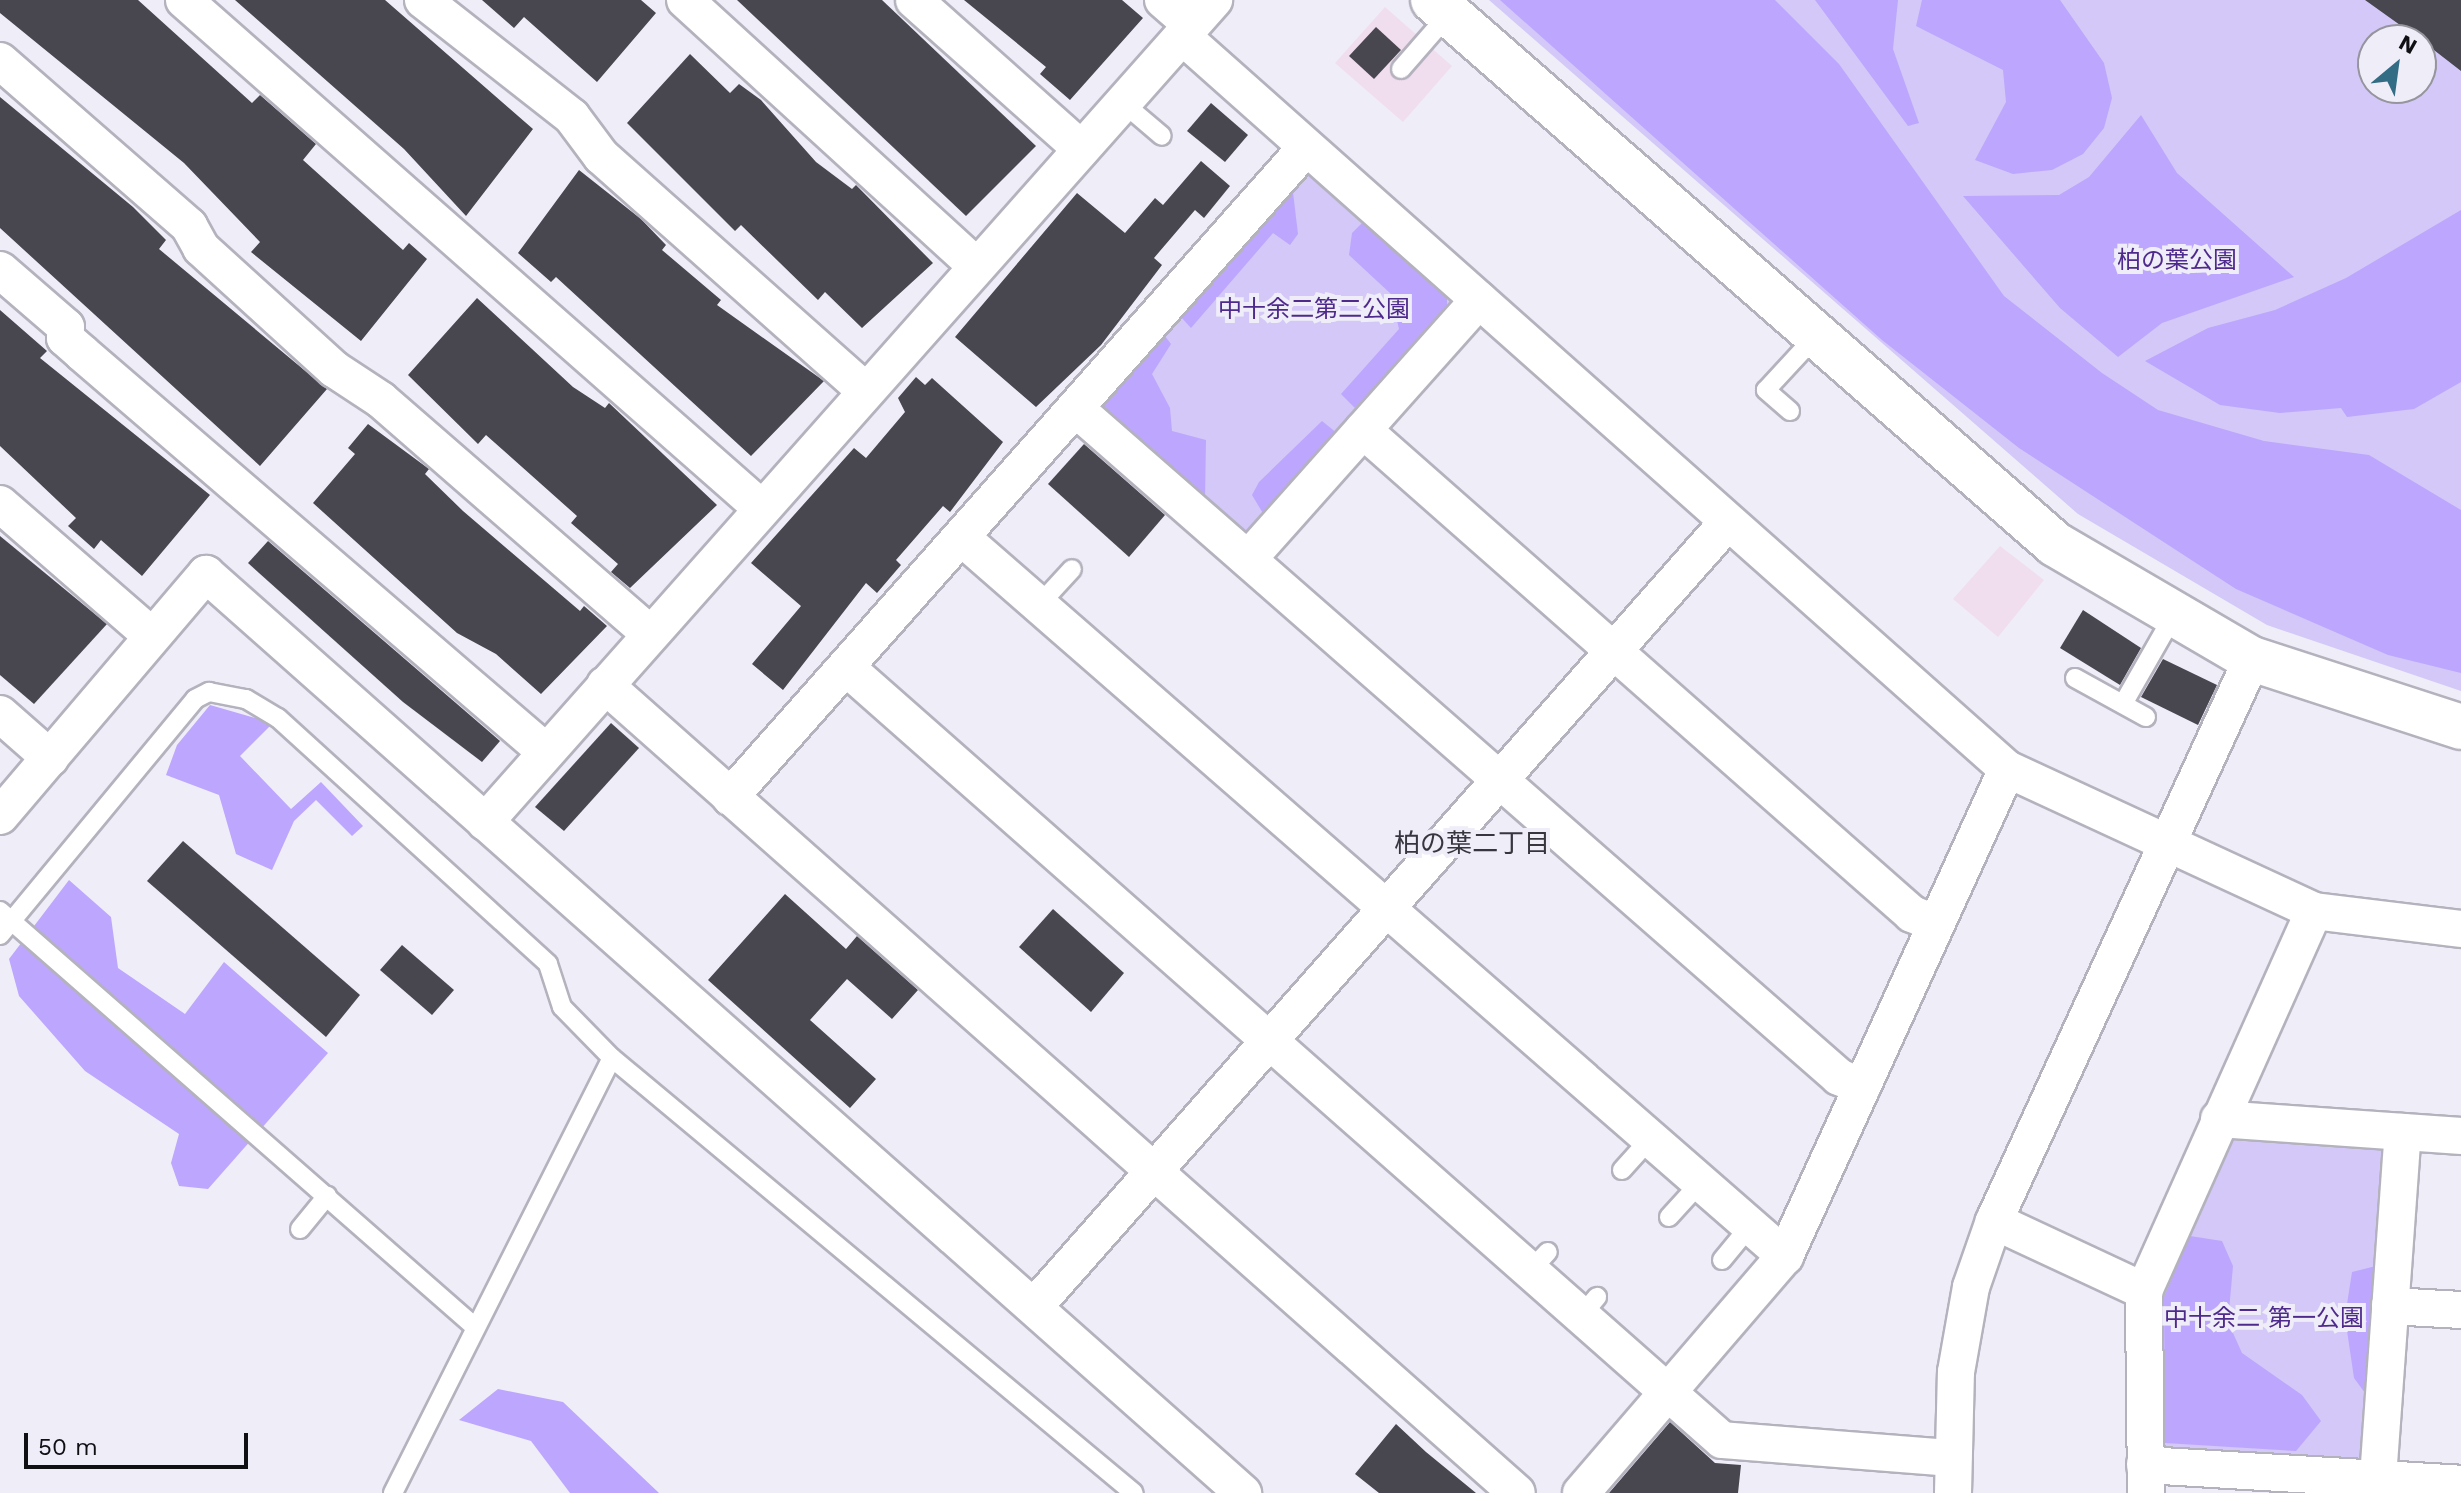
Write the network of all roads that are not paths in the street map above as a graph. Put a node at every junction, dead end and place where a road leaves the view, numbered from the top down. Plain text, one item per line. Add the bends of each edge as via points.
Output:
1 (184, 0) edge
2 (423, 0) edge
3 (685, 0) edge
4 (914, 0) edge
5 (1163, 0) edge
6 (1441, 7) edge
7 (1196, 20) edge
8 (0, 61) edge
9 (1401, 69) dead end
10 (1122, 102) junction
11 (1162, 136) dead end
12 (1081, 149) junction
13 (1305, 149) junction
14 (976, 266) junction
15 (0, 270) edge
16 (1479, 300) junction
17 (1816, 336) junction
18 (865, 390) junction
19 (1076, 409) junction
20 (1790, 411) dead end
21 (1363, 430) junction
22 (0, 504) edge
23 (760, 507) junction
24 (1726, 524) junction
25 (961, 537) junction
26 (1248, 559) junction
27 (1072, 569) dead end
28 (1038, 606) junction
29 (2172, 618) junction
30 (649, 633) junction
31 (152, 636) junction
32 (1613, 652) junction
33 (2252, 659) junction
34 (848, 669) junction
35 (2075, 678) dead end
36 (605, 685) junction
37 (2123, 704) junction
38 (0, 714) edge
39 (2146, 717) dead end
40 (2461, 727) edge
41 (546, 752) junction
42 (50, 758) junction
43 (2007, 769) junction
44 (1498, 781) junction
45 (730, 797) junction
46 (0, 816) edge
47 (485, 822) junction
48 (2170, 844) junction
49 (1384, 910) junction
50 (2314, 911) junction
51 (5, 915) edge
52 (1934, 923) junction
53 (2461, 929) edge
54 (0, 935) edge
55 (1270, 1041) junction
56 (612, 1058) junction
57 (1862, 1087) junction
58 (2219, 1119) junction
59 (2403, 1132) junction
60 (2461, 1136) edge
61 (1650, 1139) junction
62 (1622, 1170) dead end
63 (1153, 1171) junction
64 (1700, 1183) junction
65 (327, 1196) junction
66 (1669, 1217) dead end
67 (1994, 1221) junction
68 (1750, 1226) junction
69 (300, 1229) dead end
70 (1785, 1256) junction
71 (1722, 1260) dead end
72 (2144, 1291) junction
73 (2390, 1306) junction
74 (1034, 1307) junction
75 (2461, 1310) edge
76 (475, 1327) junction
77 (1669, 1394) junction
78 (1953, 1476) edge
79 (2378, 1478) junction
80 (2145, 1479) edge
81 (2461, 1484) edge
82 (393, 1493) edge
83 (1134, 1493) edge
84 (1243, 1493) edge
85 (1517, 1493) edge
86 (1581, 1493) edge

1 - 23 street
2 - 18 street via 572,117 601,156
3 - 14 street
4 - 12 street
5 - 7 street
6 - 9 lane
6 - 17 street
7 - 10 street
7 - 13 street
8 - 30 street via 189,226 201,248 334,369 381,400
10 - 11 lane
10 - 12 street
12 - 14 street
13 - 16 street
13 - 19 street
14 - 18 street
15 - 41 street via 66,327 65,338
16 - 21 street
16 - 24 street
17 - 20 lane via 1766,390
17 - 29 street via 2055,544
18 - 23 street
19 - 25 street
19 - 26 street
21 - 26 street
21 - 32 street
22 - 31 street
23 - 30 street
24 - 32 street
24 - 43 street
25 - 28 street
25 - 34 street
26 - 44 street
27 - 28 lane
28 - 49 street
29 - 33 street
29 - 37 lane
30 - 36 street
31 - 42 street
31 - 47 street via 206,574
32 - 44 street
32 - 52 street via 1912,914
33 - 40 street
33 - 48 street via 2186,791
34 - 45 street
34 - 55 street
35 - 37 lane
36 - 41 street
36 - 45 street
37 - 39 lane
38 - 42 street
41 - 47 street
42 - 46 street
43 - 48 street
43 - 52 street
44 - 49 street
44 - 57 street via 1839,1077
45 - 63 street via 934,991
47 - 74 street
48 - 50 street
48 - 67 street
49 - 55 street
49 - 61 street
50 - 53 street
50 - 58 street
51 - 54 lane
51 - 56 lane via 195,699 209,692 246,699 278,718 548,964 562,1007
51 - 65 lane
52 - 57 street
55 - 63 street
55 - 77 street via 1589,1306
56 - 76 lane
56 - 83 lane
57 - 70 street
58 - 59 street
58 - 72 street
59 - 60 street
59 - 73 street
61 - 62 lane
61 - 64 street
63 - 74 street
63 - 85 street
64 - 66 lane
64 - 68 street
65 - 69 lane
65 - 76 lane
67 - 72 street
67 - 78 street via 1971,1287 1956,1372
68 - 70 street
68 - 71 lane
70 - 77 street
72 - 80 street
73 - 75 street
73 - 79 street
74 - 84 street
76 - 82 lane
77 - 78 street via 1722,1440 1736,1432 1816,1458
77 - 86 street
79 - 80 street
79 - 81 street

